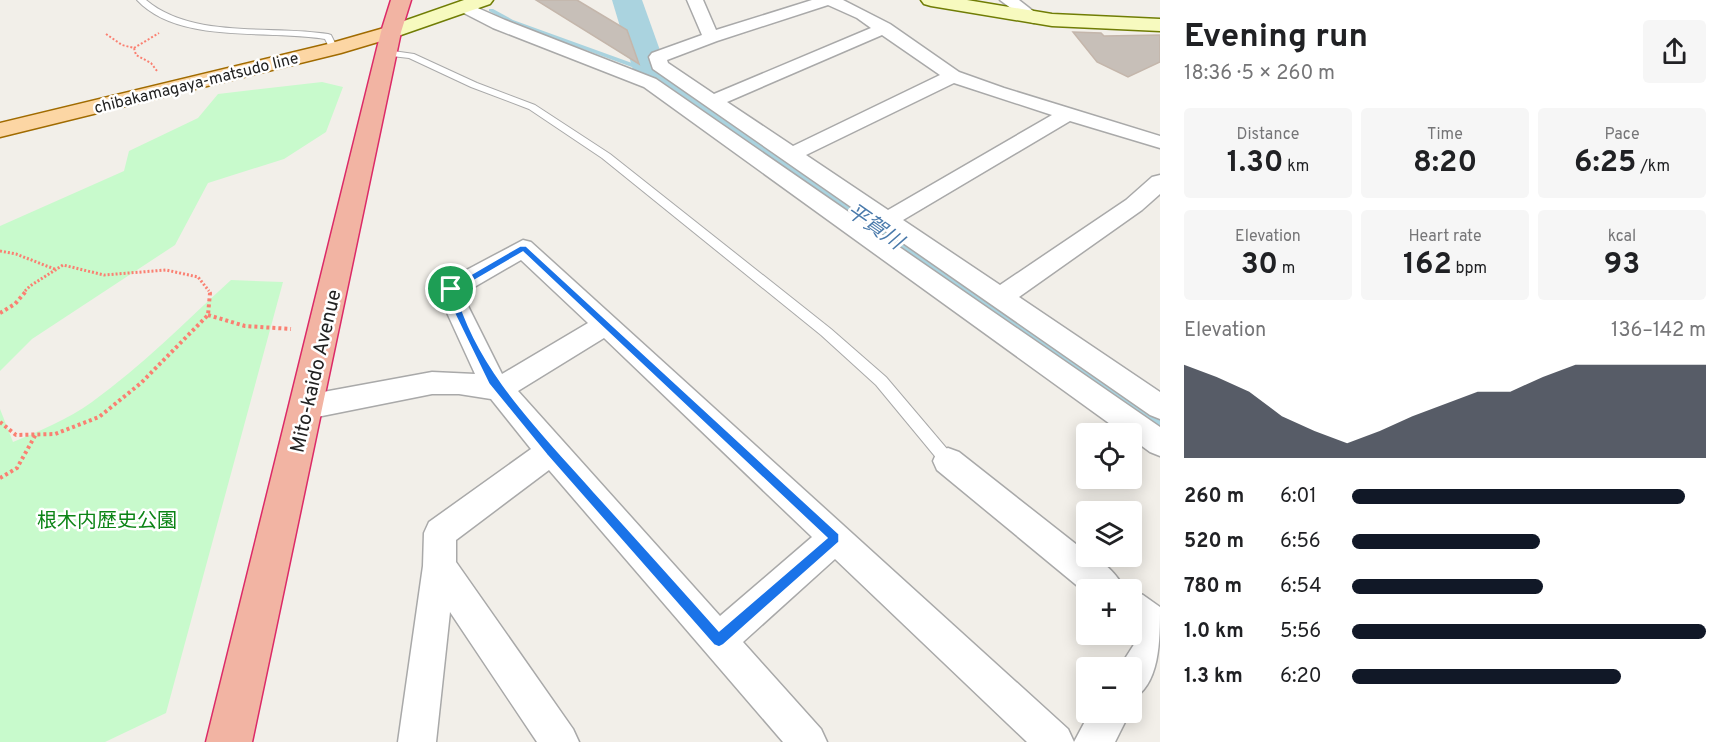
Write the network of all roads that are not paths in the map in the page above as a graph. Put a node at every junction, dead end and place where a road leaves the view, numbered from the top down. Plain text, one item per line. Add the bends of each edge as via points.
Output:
1 (141, 0) edge
2 (401, 0) edge
3 (695, 0) edge
4 (829, 0) edge
5 (931, 0) edge
6 (1008, 0) edge
7 (473, 4) edge
8 (1034, 18) junction
9 (1160, 25) edge
10 (884, 28) junction
11 (711, 37) junction
12 (389, 43) junction
13 (334, 48) junction
14 (953, 76) junction
15 (712, 102) junction
16 (1068, 114) junction
17 (0, 130) edge
18 (1160, 142) edge
19 (791, 155) junction
20 (1160, 182) edge
21 (887, 220) junction
22 (1000, 298) junction
23 (605, 324) junction
24 (499, 389) junction
25 (1158, 403) edge
26 (307, 407) junction
27 (1160, 443) edge
28 (551, 451) junction
29 (948, 461) joint
30 (835, 538) junction
31 (439, 566) junction
32 (1094, 579) edge
33 (1142, 615) edge
34 (1160, 628) edge
35 (1160, 635) edge
36 (719, 640) junction
37 (1142, 664) edge
38 (1105, 723) edge
39 (229, 742) edge
40 (417, 742) edge
41 (560, 742) edge
42 (808, 742) edge
43 (1055, 742) edge
44 (1093, 742) edge

1 - 13 lane via 151,11 177,23 308,32 328,37
2 - 12 highway, Mito-kaido Avenue
3 - 11 street
4 - 10 street
4 - 11 street
5 - 8 main road
6 - 8 street
7 - 12 main road
7 - 27 street via 499,24 650,83
8 - 9 main road
10 - 14 street
10 - 15 street
11 - 15 street via 657,57 659,65
12 - 13 main road, chibakamagaya-matsudo line
12 - 26 highway, Mito-kaido Avenue
12 - 29 lane via 474,85 532,107 606,156 826,332 881,381
13 - 17 main road, chibakamagaya-matsudo line
14 - 16 street
14 - 19 street
15 - 19 street
16 - 18 street
16 - 21 street
19 - 21 street
20 - 22 street
21 - 22 street
22 - 25 street
23 - 24 street
23 - 24 street via 523,248 451,289 473,343
23 - 30 street
24 - 26 street via 432,383
24 - 28 street
26 - 39 highway, Mito-kaido Avenue
28 - 31 street via 440,533
28 - 36 street
29 - 32 street
30 - 36 street
30 - 43 street
31 - 40 street
31 - 41 street
33 - 34 street
35 - 37 street
36 - 42 street
38 - 44 street

